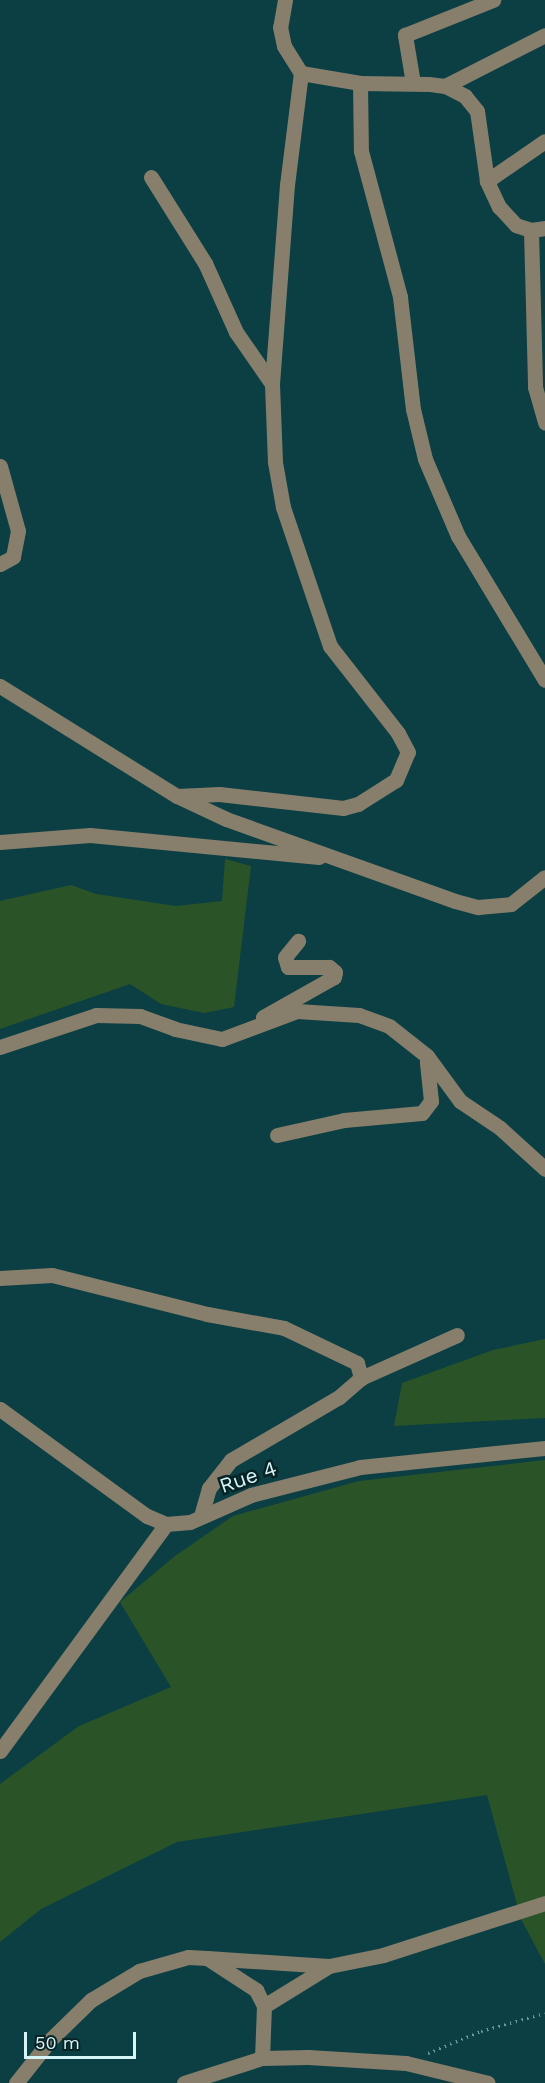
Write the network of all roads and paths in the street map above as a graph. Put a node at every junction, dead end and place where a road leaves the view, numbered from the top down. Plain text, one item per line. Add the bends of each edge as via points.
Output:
1 (285, 0) edge
2 (493, 0) edge
3 (545, 35) edge
4 (301, 73) junction
5 (360, 83) junction
6 (413, 83) junction
7 (445, 86) junction
8 (545, 141) edge
9 (151, 177) dead end
10 (487, 181) junction
11 (538, 229) edge
12 (272, 384) junction
13 (545, 423) edge
14 (0, 466) edge
15 (0, 564) edge
16 (545, 680) edge
17 (0, 686) edge
18 (177, 796) junction
19 (0, 842) edge
20 (342, 859) junction
21 (545, 877) edge
22 (298, 941) dead end
23 (234, 1037) junction
24 (0, 1047) edge
25 (427, 1056) junction
26 (277, 1135) dead end
27 (545, 1169) edge
28 (0, 1278) edge
29 (457, 1335) dead end
30 (361, 1378) junction
31 (0, 1409) edge
32 (545, 1448) edge
33 (201, 1516) junction
34 (166, 1524) junction
35 (0, 1751) edge
36 (545, 1903) edge
37 (207, 1958) junction
38 (329, 1966) junction
39 (264, 2006) junction
40 (545, 2013) edge
41 (262, 2058) junction
42 (406, 2063) junction
43 (16, 2083) edge
44 (184, 2083) edge
45 (488, 2083) edge

1 - 4 street via 279,27 284,46
2 - 6 street via 405,35
3 - 7 street
4 - 5 street
4 - 12 street via 287,185
5 - 6 street
5 - 16 street via 361,151 400,297 413,409 425,459 458,536
6 - 7 street
7 - 10 street via 465,96 477,111
8 - 10 street
9 - 12 street via 205,263 236,332
10 - 11 street via 505,215
11 - 13 street via 535,387
12 - 18 street via 275,462 283,507 330,646 406,746 405,764 396,780 380,793 343,808 219,794
14 - 15 street via 18,531 13,557
17 - 18 street
18 - 20 street via 226,819
19 - 20 street via 90,835
20 - 21 street via 478,906 511,904
22 - 23 street via 285,957 288,967 329,967 335,972 334,977
23 - 24 street via 202,1037 120,1013 96,1015
23 - 25 street via 297,1011 321,1010 359,1015 389,1026
25 - 26 street via 431,1096 422,1113 344,1120
25 - 27 street via 460,1101 500,1128
28 - 30 street via 52,1275 207,1314 284,1328 354,1359
29 - 30 street
30 - 33 street via 312,1415 231,1460 209,1488
31 - 34 street via 147,1516
32 - 33 street, Rue 4 via 360,1467 251,1495
33 - 34 street, Rue 4 via 190,1522
34 - 35 street
36 - 38 street via 383,1955
37 - 38 street
37 - 39 street via 249,1984
37 - 43 street via 160,1964 120,1980 76,2013
38 - 39 street
39 - 41 street
40 - 42 path via 481,2031
41 - 42 street
41 - 44 street
42 - 45 street

